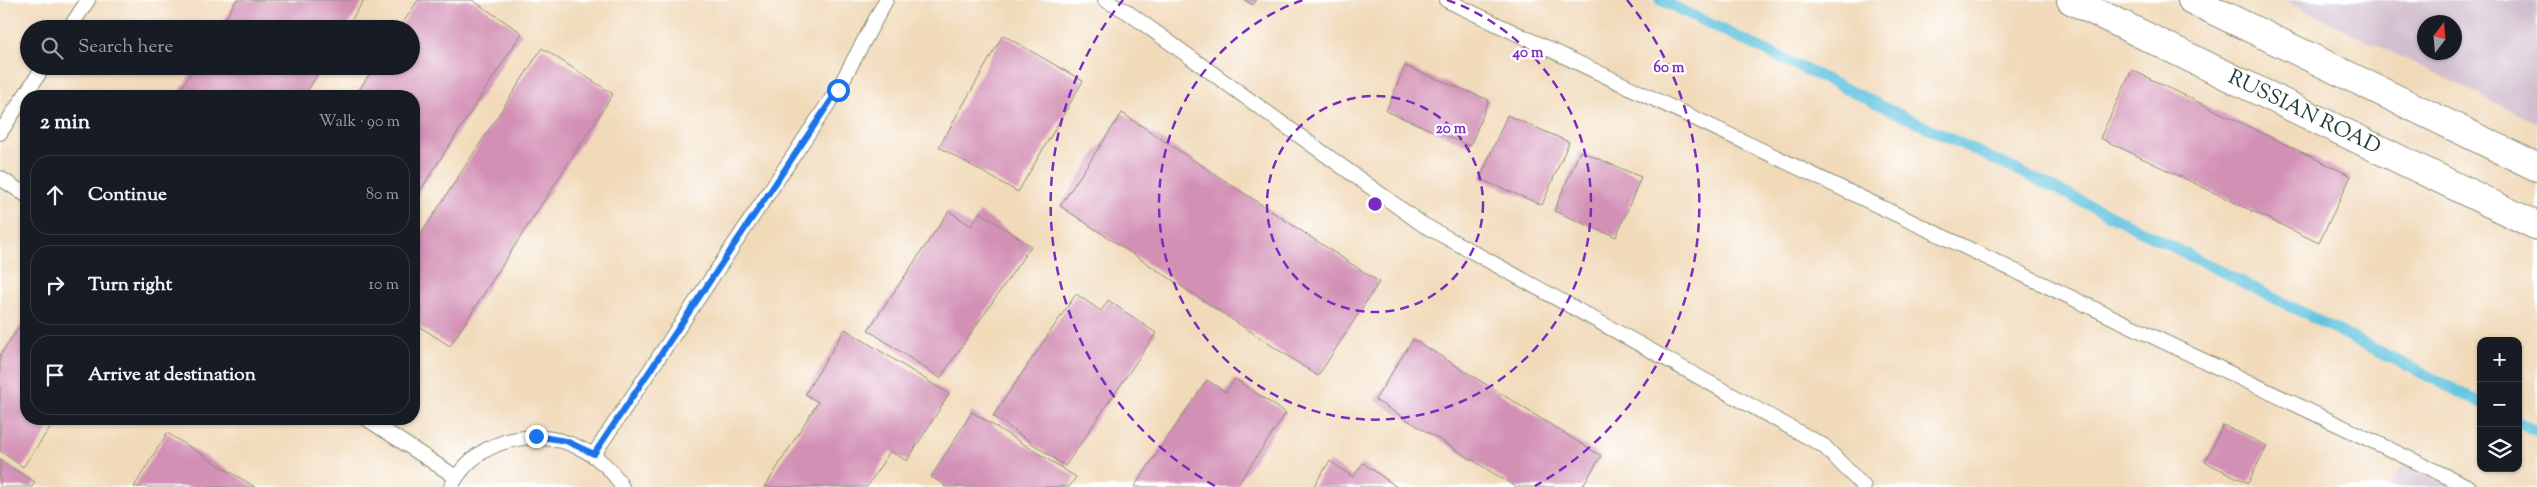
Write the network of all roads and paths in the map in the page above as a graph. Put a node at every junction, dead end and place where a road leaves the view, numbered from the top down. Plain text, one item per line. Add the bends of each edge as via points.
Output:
1 (88, 0) edge
2 (886, 0) edge
3 (1105, 0) edge
4 (1446, 0) edge
5 (2071, 0) edge
6 (2192, 0) edge
7 (75, 20) edge
8 (38, 75) edge
9 (28, 90) edge
10 (20, 103) edge
11 (0, 133) edge
12 (2537, 167) edge
13 (0, 178) edge
14 (20, 191) edge
15 (2537, 226) edge
16 (375, 425) edge
17 (594, 454) junction
18 (454, 482) edge
19 (622, 487) edge
20 (1864, 487) edge
21 (2469, 487) edge

1 - 7 lane
2 - 17 lane via 838,90
3 - 20 lane via 1126,11 1422,224 1824,446
4 - 21 lane
5 - 15 main road, RUSSIAN ROAD
6 - 12 main road
8 - 9 lane
10 - 11 lane
13 - 14 lane
16 - 18 lane
17 - 18 lane via 566,441 536,436 505,441 478,455
17 - 19 lane

